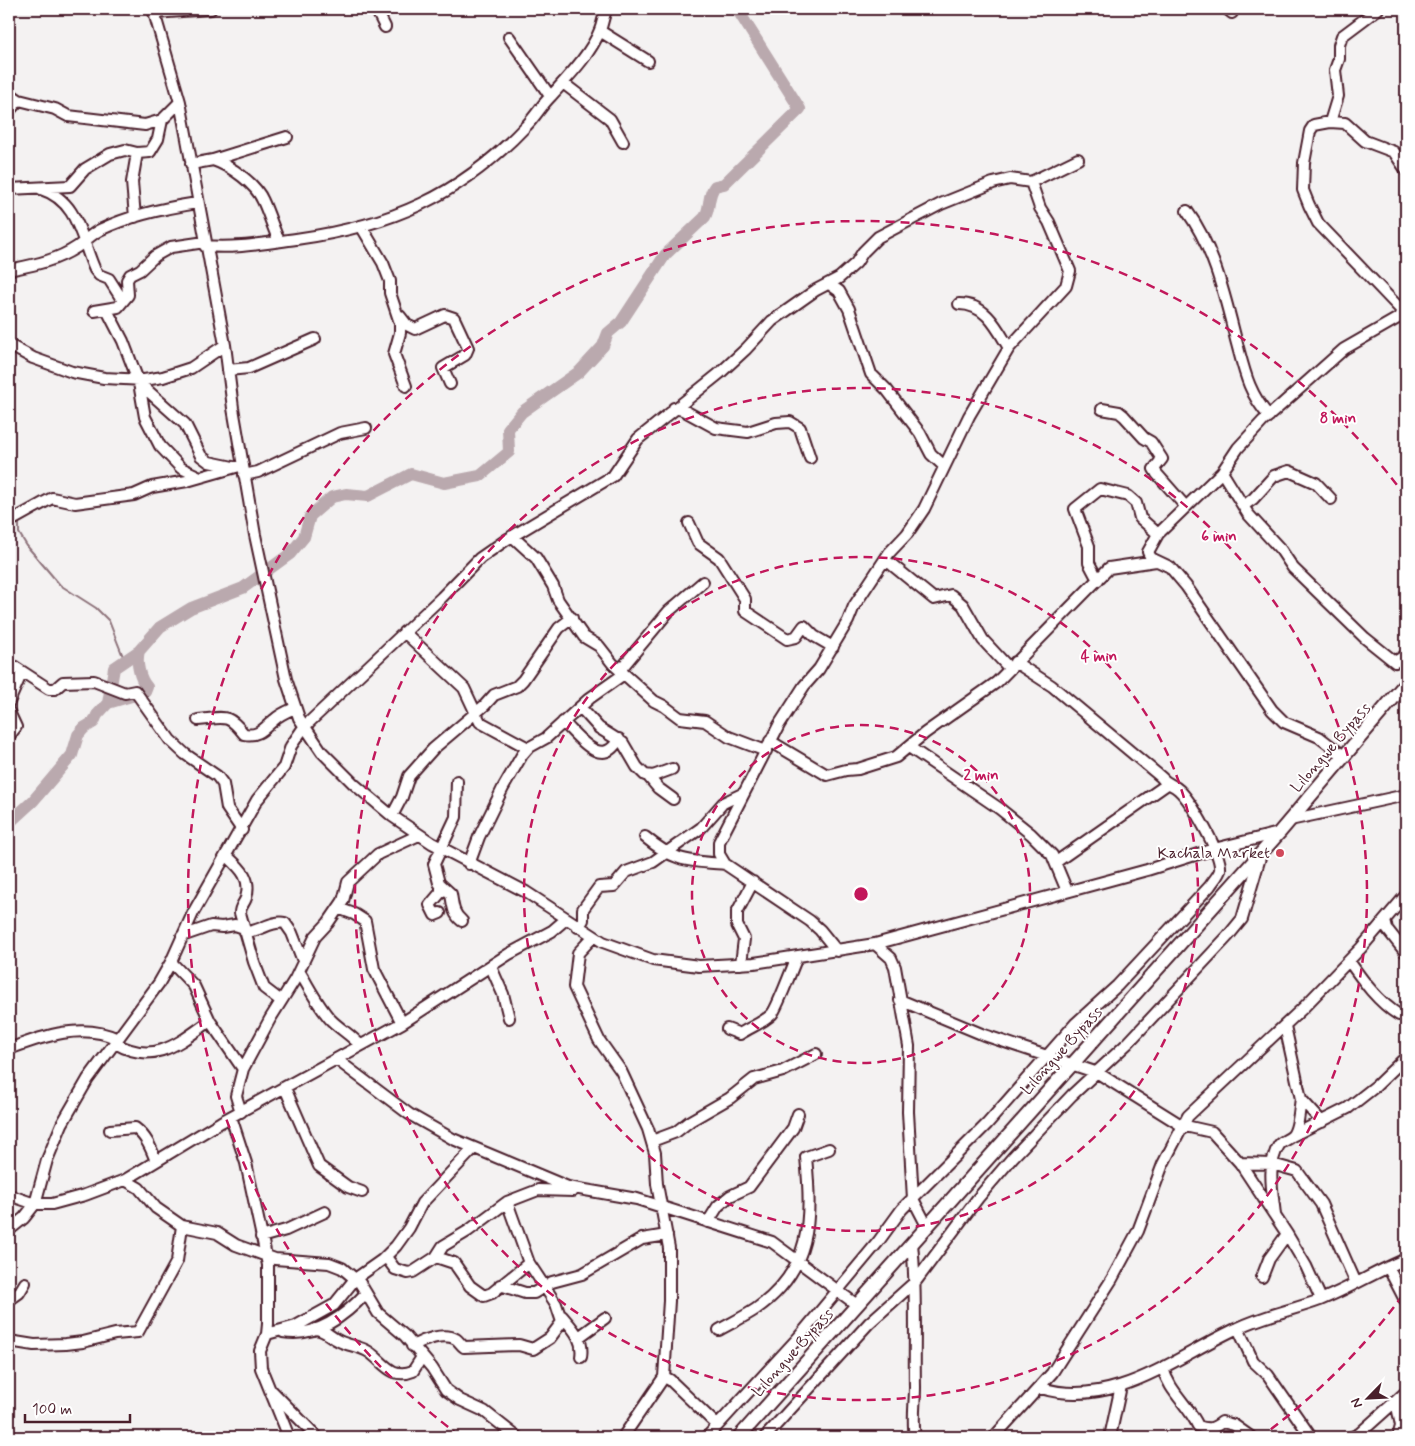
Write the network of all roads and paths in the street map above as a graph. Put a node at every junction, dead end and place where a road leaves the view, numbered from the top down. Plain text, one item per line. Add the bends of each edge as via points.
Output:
1 (210, 9) edge
2 (376, 9) edge
3 (607, 9) edge
4 (1378, 9) edge
5 (154, 11) edge
6 (385, 27) dead end
7 (600, 31) junction
8 (509, 36) dead end
9 (648, 60) dead end
10 (564, 83) junction
11 (9, 93) edge
12 (550, 96) junction
13 (19, 100) junction
14 (180, 102) junction
15 (9, 111) edge
16 (162, 120) junction
17 (1330, 122) junction
18 (286, 138) dead end
19 (624, 142) dead end
20 (137, 153) junction
21 (1078, 159) dead end
22 (213, 160) junction
23 (192, 164) junction
24 (1406, 170) edge
25 (1031, 182) junction
26 (11, 187) edge
27 (35, 188) junction
28 (198, 202) junction
29 (1188, 211) dead end
30 (135, 217) junction
31 (361, 226) junction
32 (85, 241) junction
33 (279, 241) junction
34 (205, 244) junction
35 (9, 270) edge
36 (830, 284) junction
37 (123, 301) junction
38 (959, 304) dead end
39 (107, 310) junction
40 (94, 311) dead end
41 (1406, 314) edge
42 (399, 315) junction
43 (315, 339) dead end
44 (9, 345) edge
45 (225, 345) junction
46 (1010, 348) junction
47 (228, 370) junction
48 (138, 381) junction
49 (450, 384) dead end
50 (406, 386) dead end
51 (674, 408) junction
52 (1102, 409) dead end
53 (1269, 416) junction
54 (366, 428) dead end
55 (810, 458) dead end
56 (944, 466) junction
57 (240, 469) junction
58 (1222, 472) junction
59 (200, 477) junction
60 (1330, 499) dead end
61 (1243, 506) junction
62 (1186, 507) junction
63 (9, 522) edge
64 (688, 523) dead end
65 (1158, 534) junction
66 (512, 536) junction
67 (1156, 561) junction
68 (884, 562) junction
69 (1098, 580) junction
70 (703, 582) dead end
71 (572, 618) junction
72 (404, 632) junction
73 (833, 648) junction
74 (1406, 655) edge
75 (9, 663) edge
76 (1012, 665) junction
77 (22, 672) junction
78 (622, 672) junction
79 (1406, 683) edge
80 (9, 702) edge
81 (580, 706) junction
82 (295, 708) junction
83 (9, 712) edge
84 (475, 713) junction
85 (198, 720) dead end
86 (563, 722) junction
87 (304, 727) junction
88 (9, 736) edge
89 (619, 739) junction
90 (768, 746) junction
91 (909, 747) junction
92 (528, 748) junction
93 (1345, 757) junction
94 (672, 769) dead end
95 (648, 776) junction
96 (457, 781) dead end
97 (1166, 785) junction
98 (744, 793) junction
99 (1406, 795) edge
100 (673, 799) dead end
101 (392, 816) junction
102 (1290, 820) junction
103 (701, 828) junction
104 (242, 830) junction
105 (1279, 833) junction
106 (419, 835) junction
107 (721, 836) junction
108 (645, 837) dead end
109 (443, 848) junction
110 (1214, 848) junction
111 (666, 853) junction
112 (1261, 853) junction
113 (227, 856) junction
114 (1056, 862) junction
115 (470, 864) junction
116 (725, 864) junction
117 (753, 882) junction
118 (442, 886) junction
119 (1067, 891) junction
120 (1406, 895) edge
121 (338, 908) junction
122 (440, 913) dead end
123 (566, 918) junction
124 (462, 921) dead end
125 (1385, 921) junction
126 (578, 927) junction
127 (244, 930) junction
128 (182, 936) junction
129 (593, 936) junction
130 (875, 944) junction
131 (837, 951) junction
132 (1406, 953) edge
133 (797, 957) junction
134 (1348, 961) junction
135 (171, 962) junction
136 (741, 964) junction
137 (301, 966) junction
138 (491, 967) junction
139 (900, 1000) junction
140 (281, 1002) junction
141 (1406, 1014) edge
142 (509, 1018) dead end
143 (210, 1021) junction
144 (402, 1023) junction
145 (1285, 1026) junction
146 (727, 1029) dead end
147 (116, 1041) junction
148 (360, 1045) junction
149 (9, 1049) edge
150 (816, 1054) dead end
151 (1048, 1055) junction
152 (1406, 1057) edge
153 (336, 1058) junction
154 (1073, 1063) junction
155 (243, 1069) junction
156 (1098, 1073) junction
157 (285, 1088) junction
158 (1301, 1098) junction
159 (236, 1114) junction
160 (798, 1114) dead end
161 (1322, 1122) junction
162 (1181, 1125) junction
163 (110, 1130) dead end
164 (1292, 1136) junction
165 (652, 1141) junction
166 (474, 1148) junction
167 (829, 1149) dead end
168 (156, 1162) junction
169 (1240, 1162) junction
170 (1272, 1164) junction
171 (125, 1180) junction
172 (584, 1190) junction
173 (362, 1192) dead end
174 (9, 1196) edge
175 (913, 1199) junction
176 (507, 1202) junction
177 (35, 1204) junction
178 (661, 1205) junction
179 (325, 1212) dead end
180 (1275, 1216) junction
181 (708, 1222) junction
182 (182, 1226) junction
183 (927, 1226) junction
184 (9, 1230) edge
185 (1287, 1234) junction
186 (667, 1235) junction
187 (261, 1237) junction
188 (912, 1244) junction
189 (265, 1255) junction
190 (386, 1257) junction
191 (436, 1257) junction
192 (1406, 1260) edge
193 (800, 1262) junction
194 (529, 1263) junction
195 (1388, 1267) junction
196 (1262, 1277) dead end
197 (355, 1279) junction
198 (916, 1281) junction
199 (25, 1283) dead end
200 (1356, 1284) junction
201 (500, 1285) junction
202 (546, 1286) junction
203 (837, 1290) junction
204 (366, 1293) junction
205 (9, 1300) edge
206 (1321, 1300) junction
207 (1406, 1302) edge
208 (857, 1305) junction
209 (562, 1316) junction
210 (605, 1318) dead end
211 (1238, 1328) junction
212 (315, 1329) junction
213 (719, 1330) dead end
214 (280, 1331) junction
215 (267, 1334) junction
216 (579, 1337) junction
217 (9, 1341) edge
218 (412, 1346) junction
219 (422, 1357) junction
220 (581, 1357) dead end
221 (1163, 1368) junction
222 (664, 1377) junction
223 (1121, 1386) junction
224 (269, 1388) junction
225 (1040, 1388) junction
226 (1406, 1392) edge
227 (1396, 1401) junction
228 (717, 1426) junction
229 (289, 1437) edge
230 (317, 1437) edge
231 (516, 1437) edge
232 (623, 1437) edge
233 (707, 1437) edge
234 (739, 1437) edge
235 (764, 1437) edge
236 (915, 1437) edge
237 (994, 1437) edge
238 (1110, 1437) edge
239 (1250, 1437) edge
240 (1311, 1437) edge
241 (1352, 1437) edge
242 (1398, 1437) edge

1 - 5 street
2 - 6 street
3 - 7 street
4 - 17 street via 1342,36 1335,70 1338,96
5 - 14 street
7 - 9 street
7 - 10 street
8 - 12 street
10 - 12 street
10 - 19 street via 610,119
11 - 13 street
12 - 31 street via 527,125 464,181 416,208
13 - 15 street
13 - 16 street via 92,120 145,125
14 - 16 street
14 - 23 street
16 - 20 street via 155,147 150,152
17 - 24 street via 1345,123 1366,141 1394,152
17 - 41 street via 1314,125 1310,131 1303,190 1318,223
18 - 22 street
20 - 27 street via 125,150 110,154 85,170 70,186
20 - 30 street via 132,182
21 - 25 street
22 - 23 street
22 - 33 street via 222,163 258,193
23 - 28 street
25 - 36 street via 1002,181 928,210 878,237 856,263
25 - 46 street via 1070,271 1066,286
26 - 27 street
27 - 32 street via 57,197 75,217
28 - 30 street
28 - 34 street
29 - 53 street via 1206,245 1225,298 1251,394
30 - 32 street via 99,230
31 - 33 street
31 - 42 street via 383,263
32 - 35 street via 41,264
32 - 37 street via 90,260 99,275 109,279
33 - 34 street via 233,248
34 - 37 street via 171,247 155,256 127,280 128,295
34 - 45 street
36 - 51 street via 816,290 768,324 746,349
36 - 56 street via 839,291 849,309 871,374 920,433 931,454
37 - 39 street via 118,307
38 - 46 street via 971,304 990,317
39 - 40 street
39 - 48 street
41 - 53 street via 1344,349
42 - 49 street via 415,329 445,315 454,318 468,348 464,355 443,368
42 - 50 street via 400,333 394,354
43 - 47 street via 249,368
44 - 48 street via 72,372
45 - 47 street
45 - 48 street via 191,368
46 - 56 street via 968,416
47 - 57 street
48 - 57 street via 185,424 201,456 209,462
48 - 59 street via 145,417 165,454 181,468
51 - 55 street via 716,428 748,432 790,422 800,428
51 - 66 street via 638,439 613,476
52 - 62 street via 1119,412 1151,442 1162,459 1154,468 1157,474
53 - 58 street via 1238,448
54 - 57 street via 340,433 258,472
56 - 68 street via 920,516
57 - 59 street
57 - 82 street
58 - 61 street
58 - 62 street
59 - 63 street via 152,487 134,495 75,503 52,498
60 - 61 street via 1316,483 1289,471 1274,476
61 - 74 street via 1293,568 1365,638 1395,662
62 - 65 street
64 - 73 street via 698,543 719,558 731,576 745,599 745,611 787,639 796,637 804,626
65 - 67 street via 1148,552
65 - 69 street via 1140,518 1136,503 1128,496 1100,488 1075,509 1089,546 1089,563
66 - 71 street via 536,558 558,600
66 - 72 street via 480,558
67 - 69 street via 1114,566
67 - 93 street via 1170,567 1186,586 1272,710 1284,722 1319,737
68 - 73 street via 854,606
68 - 76 street via 891,564 934,600 951,595 963,605 983,640
69 - 76 street
70 - 78 street via 669,611
71 - 78 street via 584,637 599,646
71 - 84 street via 559,628 517,686 494,695
72 - 84 street via 459,682
72 - 87 street
73 - 90 street via 804,686
75 - 77 street
76 - 91 street via 990,688
76 - 97 street via 1052,686 1154,771
77 - 80 street
77 - 104 street via 49,689 63,682 94,681 125,693 135,691 170,740 218,776 223,784 227,808
78 - 81 street
78 - 90 street via 654,701 680,718 705,721 729,737
79 - 93 main road, Lilongwe Bypass
81 - 86 street
81 - 89 street via 599,728
82 - 85 street via 274,720 265,730 251,735 244,734 228,718
82 - 87 street
83 - 88 street via 16,727
84 - 92 street via 484,725
84 - 101 street via 409,776
86 - 89 street via 596,752 613,748
86 - 92 street via 546,738
87 - 101 street via 330,761
87 - 104 street via 291,746 284,767 260,794
89 - 95 street via 640,771
90 - 91 street via 827,775 858,770 890,759
90 - 98 street
91 - 114 street via 1006,814 1047,849
92 - 115 street via 503,788
93 - 102 main road, Lilongwe Bypass
94 - 95 street
95 - 100 street
96 - 109 street via 456,818
97 - 110 street via 1178,789 1191,805
97 - 114 street
98 - 103 street via 723,803
98 - 107 street
99 - 102 street
101 - 106 street
102 - 105 main road, Lilongwe Bypass
103 - 107 street
103 - 111 street
104 - 113 street
105 - 110 street
105 - 112 main road, Lilongwe Bypass
106 - 109 street
106 - 121 street via 368,861 348,882
107 - 116 street via 719,854
108 - 111 street
109 - 115 street
109 - 118 street via 434,864
110 - 119 street
110 - 151 street via 1220,870 1210,886 1118,986 1075,1024
111 - 116 street via 683,861
111 - 126 street via 653,862 626,872 614,886 599,887 583,909 583,920
112 - 154 main road, Lilongwe Bypass
112 - 156 street via 1242,919
113 - 127 street via 240,867 247,882 246,897 240,909
113 - 128 street
114 - 119 street
115 - 123 street via 526,892
116 - 117 street
117 - 131 street via 810,921
117 - 136 street via 737,912 737,925 744,939
118 - 122 street via 430,905 432,913
118 - 124 street via 451,894 456,916
119 - 130 street
120 - 125 street
121 - 137 street via 314,937
121 - 144 street via 365,921 374,969
123 - 126 street
123 - 138 street via 552,931
125 - 132 street via 1387,929
125 - 134 street
126 - 129 street
127 - 128 street via 235,925 211,926
127 - 137 street via 257,931 279,922 285,923 292,934
127 - 140 street via 264,988
128 - 135 street
129 - 136 street via 624,952 667,964
129 - 165 street via 578,953 575,992 599,1040 625,1078
130 - 131 street
130 - 139 street via 893,962
131 - 133 street
133 - 136 street
133 - 146 street via 772,1014 740,1034
134 - 141 street via 1392,1010 1399,1015
134 - 145 street
135 - 143 street via 194,986
135 - 147 street
137 - 140 street
137 - 148 street via 322,1008
138 - 142 street
138 - 144 street
139 - 151 street via 984,1035
139 - 175 street via 909,1046 908,1112
140 - 155 street
143 - 147 street via 162,1051 142,1053
143 - 155 street
144 - 148 street
145 - 158 street
145 - 162 street via 1195,1107
147 - 149 street via 105,1032 63,1032
147 - 177 street via 88,1079 62,1124 47,1160
148 - 153 street
150 - 165 street via 783,1071 754,1079 676,1132
151 - 154 street
151 - 175 street via 987,1124
152 - 161 street via 1348,1108
153 - 157 street
153 - 166 street via 422,1123
154 - 156 street
154 - 183 main road, Lilongwe Bypass
155 - 159 street via 236,1096
156 - 162 street
156 - 198 street via 1072,1096 978,1198
157 - 159 street
157 - 173 street via 319,1166 348,1187
158 - 161 street
158 - 164 street via 1297,1127
159 - 168 street
159 - 187 street
160 - 181 street via 793,1128 749,1187 718,1206
161 - 164 street
162 - 169 street via 1212,1132
162 - 225 street via 1125,1257 1072,1345
163 - 168 street via 135,1128 142,1132
164 - 170 street via 1280,1144
165 - 178 street
166 - 172 street via 568,1187
166 - 190 street via 422,1203 409,1228
167 - 193 street via 806,1157 809,1187 807,1230
168 - 171 street
169 - 170 street
169 - 180 street
170 - 180 street
170 - 200 street via 1297,1172 1321,1204
171 - 177 street via 73,1199
171 - 182 street via 139,1188 156,1208
172 - 176 street via 538,1190
172 - 178 street
174 - 177 street
175 - 183 street
175 - 203 street
176 - 191 street via 443,1246
176 - 194 street
177 - 184 street
178 - 181 street
178 - 186 street
179 - 187 street via 294,1227
180 - 185 street
181 - 193 street via 772,1242
182 - 189 street via 217,1233 236,1245
182 - 217 street via 177,1261 138,1332 66,1344 34,1345
183 - 188 main road, Lilongwe Bypass
185 - 196 street via 1269,1259
185 - 206 street
186 - 202 street via 642,1239 582,1274 559,1279
186 - 222 street via 669,1301
187 - 189 street
188 - 198 street
188 - 208 main road, Lilongwe Bypass
189 - 197 street via 275,1259 329,1263 342,1268
189 - 215 street via 269,1279
190 - 191 street via 395,1269 408,1273
190 - 197 street
191 - 201 street via 454,1263 470,1286 484,1296
192 - 195 street
193 - 203 street
193 - 213 street via 768,1299
194 - 201 street
194 - 202 street
195 - 200 street
195 - 207 street
197 - 204 street
197 - 214 street via 334,1305
198 - 235 street via 869,1323
198 - 236 street
199 - 205 street
200 - 206 street
201 - 202 street via 530,1293
202 - 209 street
203 - 208 street
203 - 228 street
204 - 212 street via 348,1313
204 - 218 street via 378,1313
206 - 211 street
208 - 234 main road, Lilongwe Bypass
209 - 216 street
209 - 218 street via 562,1322 550,1338 534,1349 519,1345 464,1348 456,1339 449,1338 430,1339
210 - 216 street
211 - 221 street
211 - 240 street via 1253,1361 1268,1375
212 - 214 street via 296,1333
212 - 219 street via 368,1351 381,1365 391,1370 413,1371
214 - 215 street
215 - 224 street via 260,1351 261,1368
216 - 220 street via 583,1347
218 - 219 street
219 - 231 street via 446,1390 484,1410
221 - 223 street
221 - 239 street via 1166,1380 1198,1426 1208,1430 1217,1428 1222,1422 1234,1425
222 - 228 street
222 - 232 street
223 - 225 street via 1074,1392
223 - 238 street
224 - 229 street
224 - 230 street
225 - 237 street
226 - 227 street
227 - 241 street
227 - 242 street via 1401,1426
228 - 233 street

